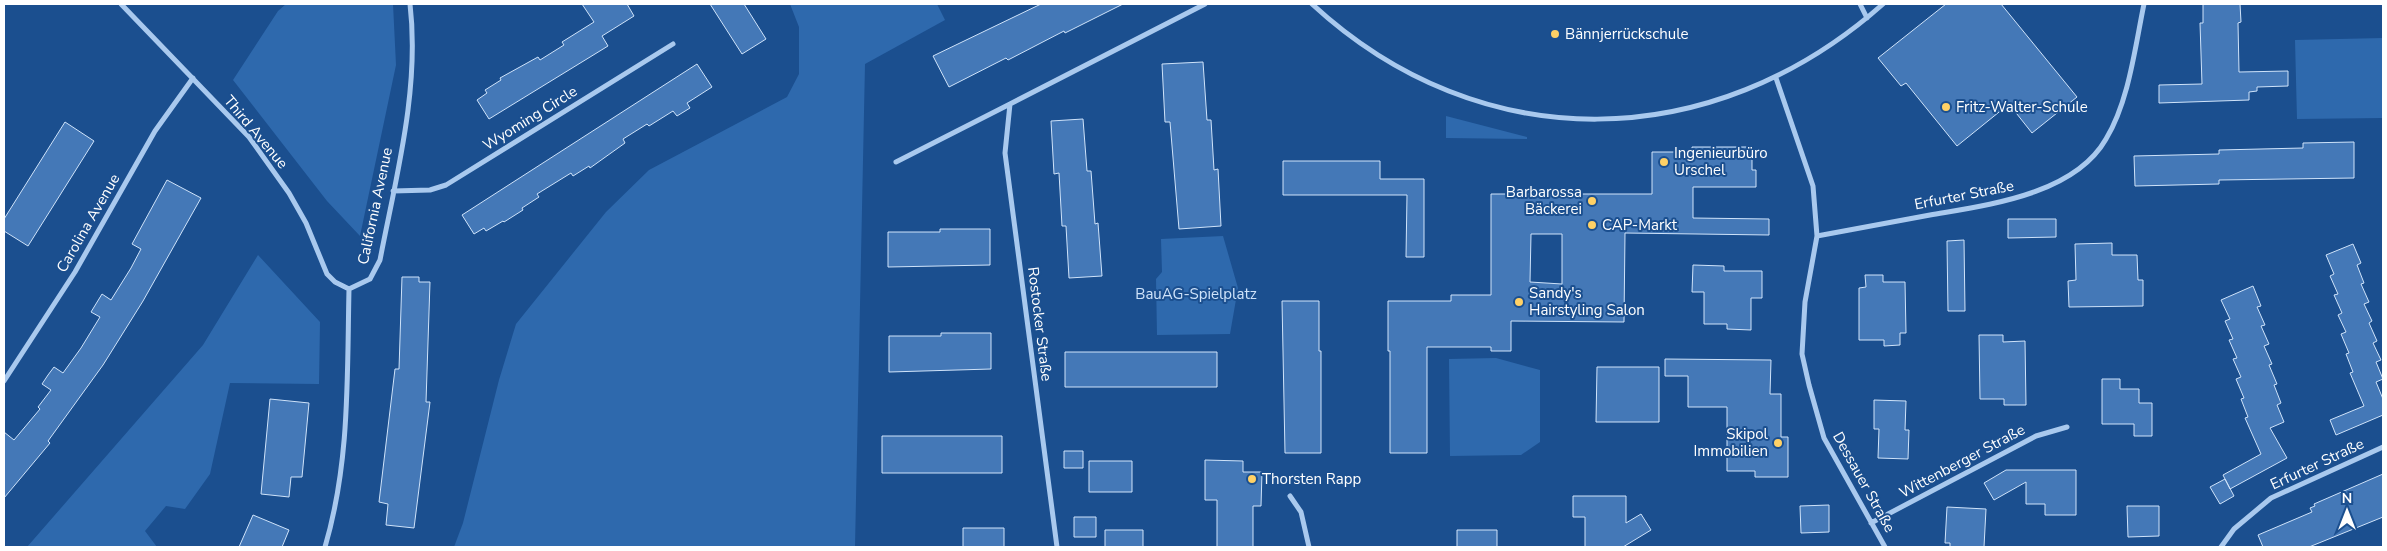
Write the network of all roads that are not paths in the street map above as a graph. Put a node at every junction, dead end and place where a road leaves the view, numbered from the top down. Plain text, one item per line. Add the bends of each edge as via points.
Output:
1 (121, 4) edge
2 (410, 4) edge
3 (1205, 4) edge
4 (1312, 4) edge
5 (1860, 4) edge
6 (1883, 4) edge
7 (2144, 4) edge
8 (1867, 18) junction
9 (673, 44) dead end
10 (193, 78) junction
11 (1776, 78) junction
12 (1010, 104) junction
13 (896, 162) dead end
14 (393, 191) junction
15 (1818, 236) junction
16 (349, 289) junction
17 (4, 381) edge
18 (2067, 427) dead end
19 (2383, 447) edge
20 (1290, 496) dead end
21 (1871, 523) junction
22 (325, 547) edge
23 (1057, 547) edge
24 (1309, 547) edge
25 (1885, 547) edge
26 (2221, 547) edge

1 - 10 street, Third Avenue
2 - 14 street, California Avenue via 412,52 409,99
3 - 12 street
4 - 11 street via 1369,50 1441,89 1537,114 1582,118 1640,117 1732,96
5 - 8 street
6 - 8 street
7 - 15 street, Erfurter Straße via 2120,109 2106,140 2089,161 2055,184 2016,199
8 - 11 street
9 - 14 street, Wyoming Circle via 446,185 430,190
10 - 16 street, Third Avenue via 270,164 306,223 327,274 334,282
10 - 17 street, Carolina Avenue via 155,131 70,280
11 - 15 street, Dessauer Straße via 1814,186
12 - 13 street
12 - 23 street, Rostocker Straße via 1005,153
14 - 16 street, California Avenue via 376,270 370,279
15 - 21 street, Dessauer Straße via 1804,302 1802,354 1824,438
16 - 22 street via 345,452 340,488
18 - 21 street, Wittenberger Straße via 2036,436
19 - 26 street, Erfurter Straße via 2271,498 2234,529
20 - 24 street via 1301,512
21 - 25 street, Dessauer Straße

